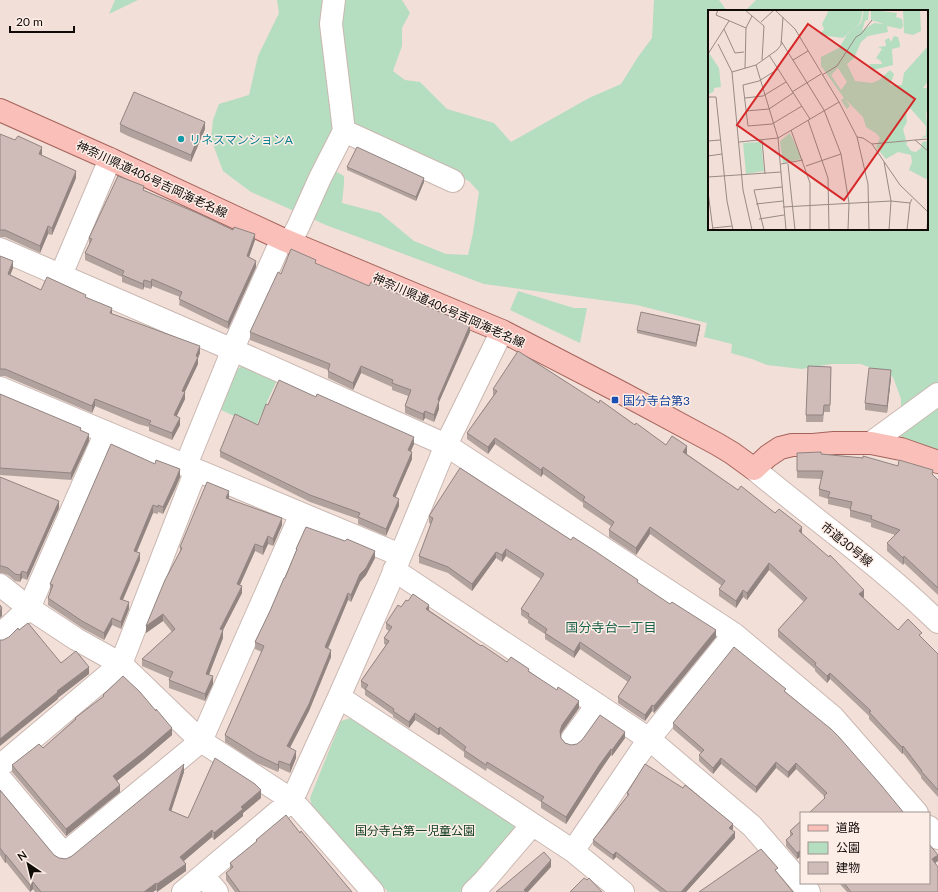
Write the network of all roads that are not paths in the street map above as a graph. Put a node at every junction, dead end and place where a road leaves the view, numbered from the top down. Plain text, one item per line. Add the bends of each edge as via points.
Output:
1 (334, 0) edge
2 (0, 110) edge
3 (344, 131) junction
4 (110, 159) junction
5 (453, 181) dead end
6 (286, 241) junction
7 (0, 249) edge
8 (61, 275) junction
9 (502, 331) junction
10 (233, 350) junction
11 (938, 394) edge
12 (2, 395) edge
13 (106, 432) junction
14 (871, 442) junction
15 (446, 445) junction
16 (938, 462) edge
17 (191, 468) junction
18 (754, 468) junction
19 (301, 514) junction
20 (397, 563) junction
21 (0, 585) edge
22 (29, 608) junction
23 (938, 622) edge
24 (734, 634) junction
25 (0, 635) edge
26 (121, 664) junction
27 (339, 697) junction
28 (597, 705) junction
29 (572, 739) dead end
30 (649, 739) junction
31 (201, 741) junction
32 (0, 766) edge
33 (0, 778) edge
34 (292, 800) junction
35 (915, 812) edge
36 (532, 825) junction
37 (930, 828) edge
38 (938, 838) edge
39 (573, 851) junction
40 (203, 875) junction
41 (800, 882) edge
42 (802, 884) edge
43 (183, 892) edge
44 (217, 892) edge
45 (373, 892) edge
46 (474, 892) edge
47 (623, 892) edge
48 (809, 892) edge

1 - 3 street via 331,24
2 - 4 main road, 神奈川県道406号吉岡海老名線
3 - 5 street
3 - 6 street via 298,227
4 - 6 main road, 神奈川県道406号吉岡海老名線
4 - 8 street
6 - 9 main road, 神奈川県道406号吉岡海老名線
6 - 10 street
7 - 8 street
8 - 10 street
9 - 15 street
9 - 18 main road, 神奈川県道406号吉岡海老名線 via 717,444
10 - 15 street
10 - 17 street
11 - 14 street
12 - 13 street
13 - 17 street
13 - 22 street
14 - 16 main road
14 - 18 main road via 792,445 780,448
15 - 20 street
15 - 24 street
17 - 19 street
17 - 26 street
18 - 23 street, 市道30号線 via 853,547
19 - 20 street
19 - 31 street
20 - 27 street
20 - 28 street
21 - 22 street
22 - 25 street
22 - 26 street via 76,639
24 - 30 street
24 - 35 street via 833,717
26 - 31 street
26 - 32 street
27 - 34 street
27 - 36 street
28 - 29 street
28 - 30 street
30 - 39 street
30 - 41 street via 752,826
31 - 33 street via 64,854
31 - 34 street
34 - 40 street
34 - 45 street
36 - 39 street
36 - 46 street
37 - 38 street
39 - 47 street
40 - 43 street
40 - 44 street
42 - 48 street

